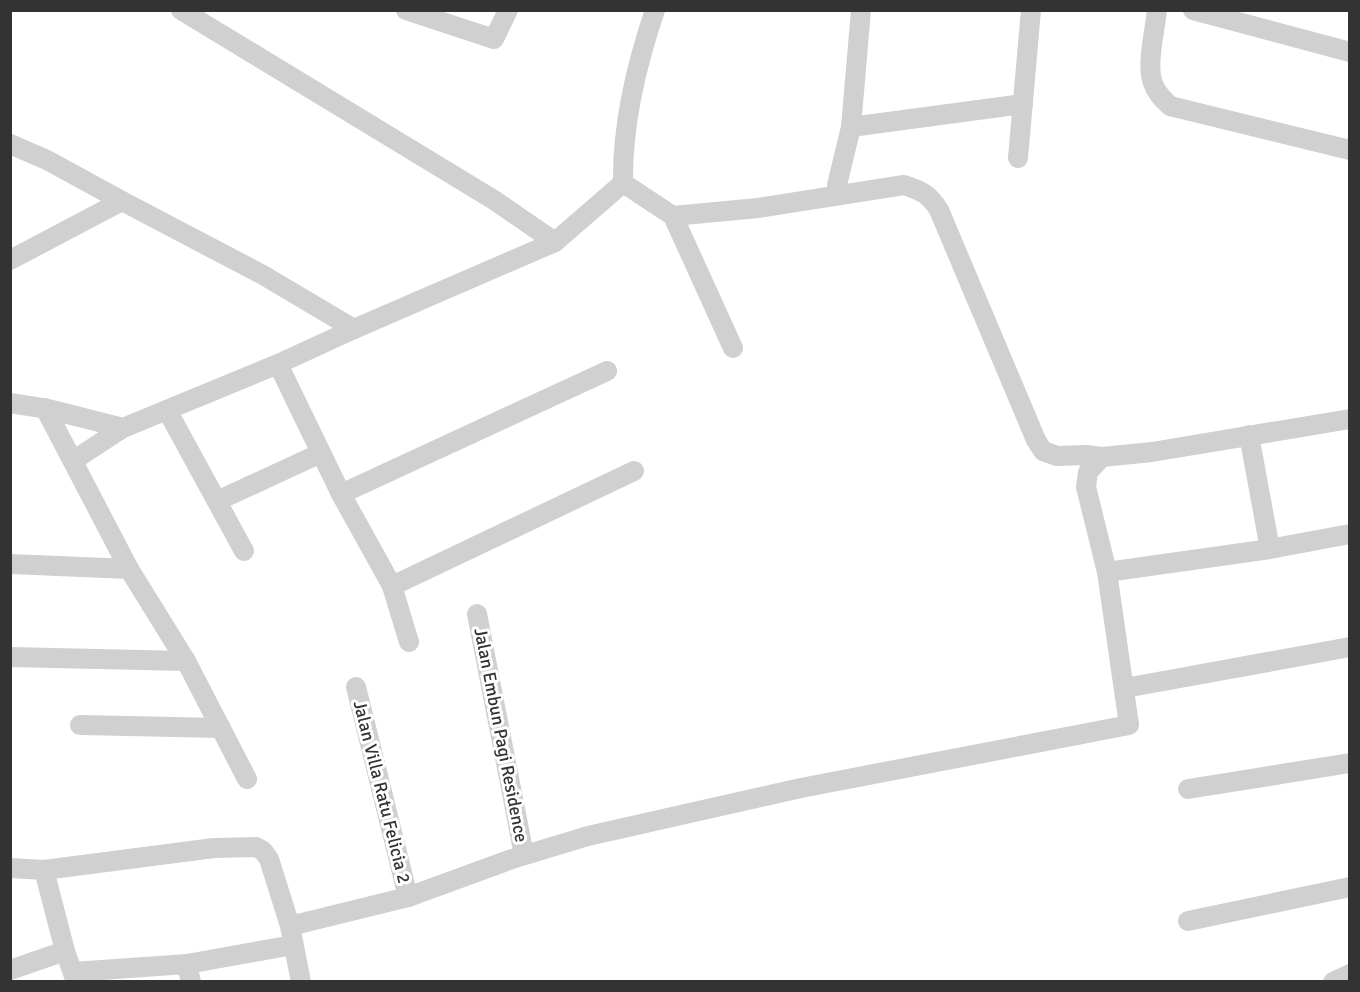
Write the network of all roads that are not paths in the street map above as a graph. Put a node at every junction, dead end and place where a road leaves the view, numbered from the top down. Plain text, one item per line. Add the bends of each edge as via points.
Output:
1 (181, 10) edge
2 (406, 10) edge
3 (508, 10) edge
4 (655, 10) edge
5 (861, 10) edge
6 (1031, 10) edge
7 (1157, 10) edge
8 (1193, 10) edge
9 (1350, 51) edge
10 (1023, 104) junction
11 (851, 128) junction
12 (10, 144) edge
13 (1350, 150) edge
14 (1018, 158) dead end
15 (623, 183) junction
16 (837, 184) dead end
17 (122, 201) junction
18 (673, 216) junction
19 (555, 242) junction
20 (10, 260) edge
21 (354, 329) junction
22 (732, 348) dead end
23 (278, 364) junction
24 (607, 371) dead end
25 (10, 404) edge
26 (45, 408) junction
27 (167, 410) junction
28 (1350, 419) edge
29 (123, 428) junction
30 (1249, 435) junction
31 (321, 453) junction
32 (1102, 457) junction
33 (74, 460) junction
34 (634, 471) dead end
35 (341, 494) junction
36 (217, 501) junction
37 (1350, 534) edge
38 (1270, 549) junction
39 (244, 551) dead end
40 (10, 564) edge
41 (129, 569) junction
42 (1107, 572) junction
43 (392, 586) junction
44 (477, 614) dead end
45 (409, 642) dead end
46 (1350, 647) edge
47 (10, 657) edge
48 (186, 661) junction
49 (356, 687) dead end
50 (1125, 688) junction
51 (80, 724) dead end
52 (221, 728) junction
53 (1350, 763) edge
54 (247, 779) dead end
55 (1188, 789) dead end
56 (524, 855) junction
57 (10, 868) edge
58 (44, 870) junction
59 (1350, 887) edge
60 (408, 897) junction
61 (1188, 921) dead end
62 (291, 936) junction
63 (65, 951) junction
64 (10, 970) edge
65 (189, 973) edge
66 (74, 977) edge
67 (301, 981) edge

1 - 19 street via 494,200
2 - 3 street via 494,39
4 - 15 street via 629,105 622,156
5 - 11 street
6 - 10 street
7 - 13 street via 1152,81 1158,95 1170,106
8 - 9 street
10 - 11 street
10 - 14 street
11 - 16 street
12 - 17 street
15 - 18 street
15 - 19 street
17 - 20 street
17 - 21 street via 263,275
18 - 22 street
18 - 32 street via 758,208 904,185 920,190 931,197 939,210 1043,451 1057,456
19 - 21 street
21 - 23 street
23 - 27 street
23 - 31 street
24 - 35 street
25 - 26 street
26 - 29 street
26 - 33 street
27 - 29 street
27 - 36 street
28 - 30 street
29 - 33 street
30 - 32 street
30 - 38 street
31 - 35 street
31 - 36 street
32 - 42 street via 1088,472 1086,487
33 - 41 street
34 - 43 street
35 - 43 street
36 - 39 street
37 - 38 street
38 - 42 street
40 - 41 street
41 - 48 street
42 - 50 street
43 - 45 street
44 - 56 street, Jalan Embun Pagi Residence
46 - 50 street
47 - 48 street
48 - 52 street
49 - 60 street, Jalan Villa Ratu Felicia 2
50 - 56 street via 1130,725 801,788 588,836
51 - 52 street
52 - 54 street
53 - 55 street
56 - 60 street
57 - 58 street
58 - 62 street via 214,848 256,847 269,859
58 - 63 street
59 - 61 street
60 - 62 street
62 - 65 street
62 - 67 street
63 - 64 street
63 - 66 street
65 - 66 street

